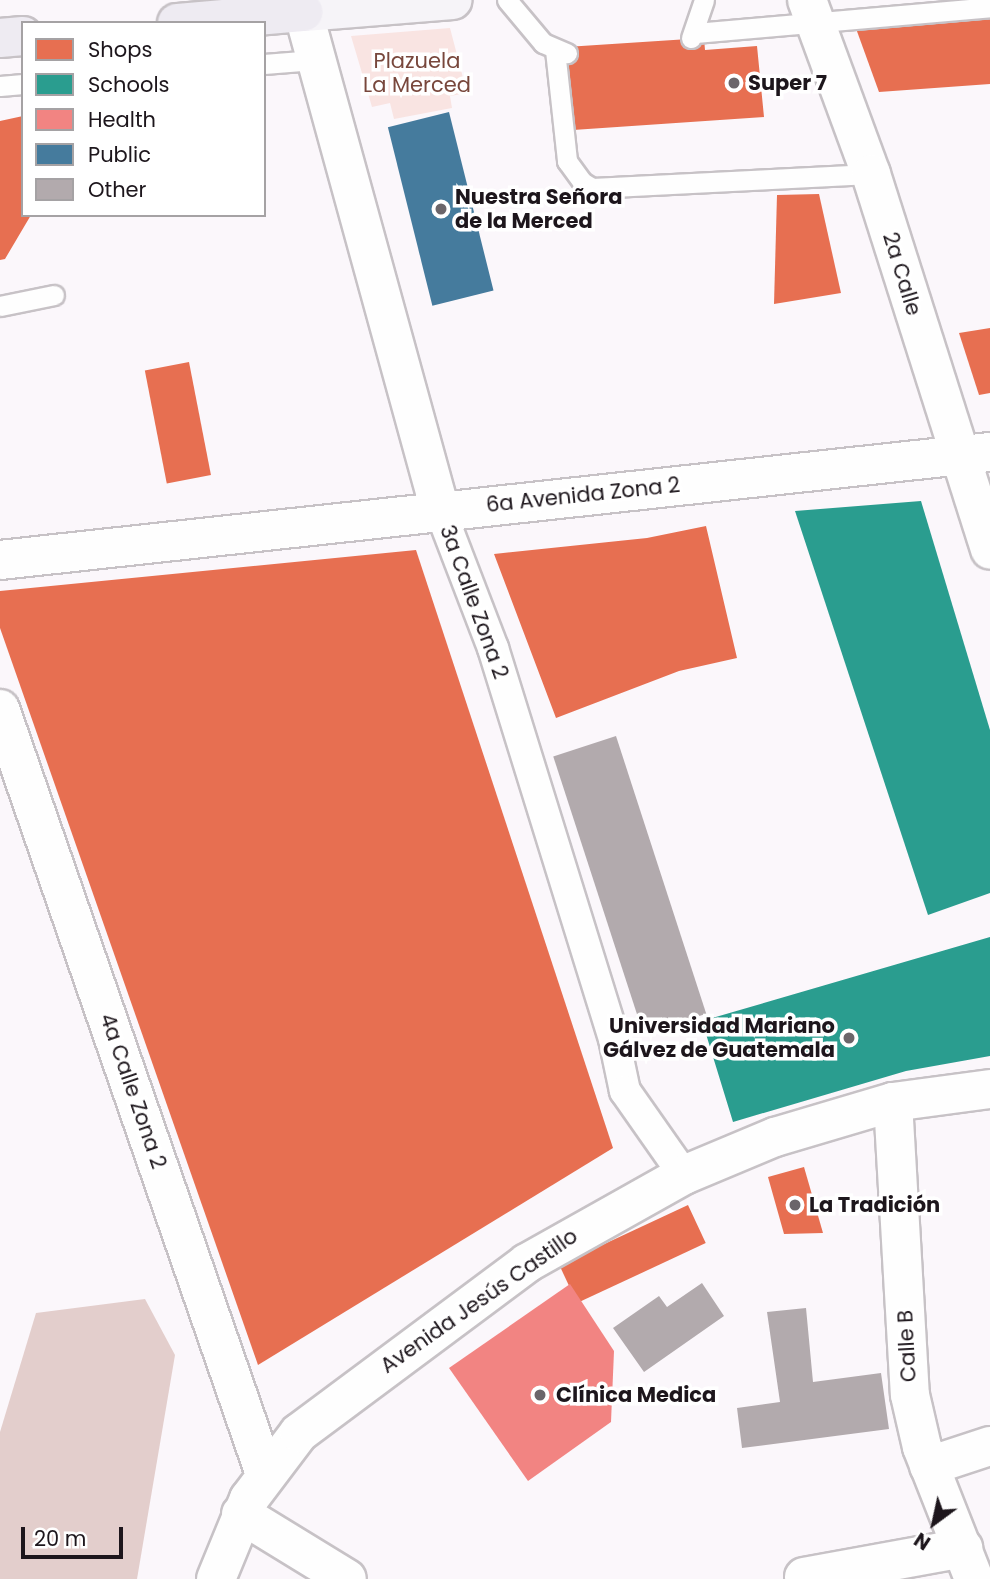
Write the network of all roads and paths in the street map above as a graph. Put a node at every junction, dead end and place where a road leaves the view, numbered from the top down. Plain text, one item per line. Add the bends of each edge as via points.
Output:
1 (453, 0) edge
2 (507, 0) edge
3 (704, 0) edge
4 (302, 6) edge
5 (990, 7) edge
6 (811, 10) edge
7 (192, 21) edge
8 (21, 36) edge
9 (0, 38) edge
10 (314, 60) junction
11 (266, 64) edge
12 (21, 84) edge
13 (0, 86) edge
14 (871, 174) junction
15 (54, 295) dead end
16 (0, 306) edge
17 (974, 453) edge
18 (440, 510) junction
19 (990, 550) edge
20 (0, 560) edge
21 (0, 709) edge
22 (990, 1089) edge
23 (893, 1102) junction
24 (684, 1175) junction
25 (990, 1446) edge
26 (929, 1465) junction
27 (265, 1474) junction
28 (241, 1514) junction
29 (969, 1563) edge
30 (804, 1577) dead end
31 (216, 1579) edge
32 (347, 1579) edge

1 - 4 main road
2 - 14 lane via 529,30 561,52 567,161 592,188
3 - 6 lane via 693,36
4 - 7 main road
4 - 10 street, 3a Calle Zona 2
5 - 6 lane
6 - 14 street, 2a Calle
8 - 9 main road
10 - 11 lane
10 - 18 street, 3a Calle Zona 2
12 - 13 lane
14 - 17 street, 2a Calle
15 - 16 lane
17 - 18 street, 6a Avenida Zona 2
17 - 19 street, 2a Calle
18 - 20 street, 6a Avenida Zona 2
18 - 24 street, 3a Calle Zona 2 via 493,648 614,1039 625,1091
21 - 27 street, 4a Calle Zona 2
22 - 23 street, Avenida Jesús Castillo
23 - 24 street, Avenida Jesús Castillo via 775,1137
23 - 26 street, Calle B via 910,1395
24 - 27 street, Avenida Jesús Castillo via 580,1230 472,1301 331,1405 299,1433
25 - 26 street
26 - 29 street, Calle B
27 - 28 street, Avenida Jesús Castillo
28 - 31 street, Avenida Jesús Castillo
28 - 32 street
29 - 30 street

